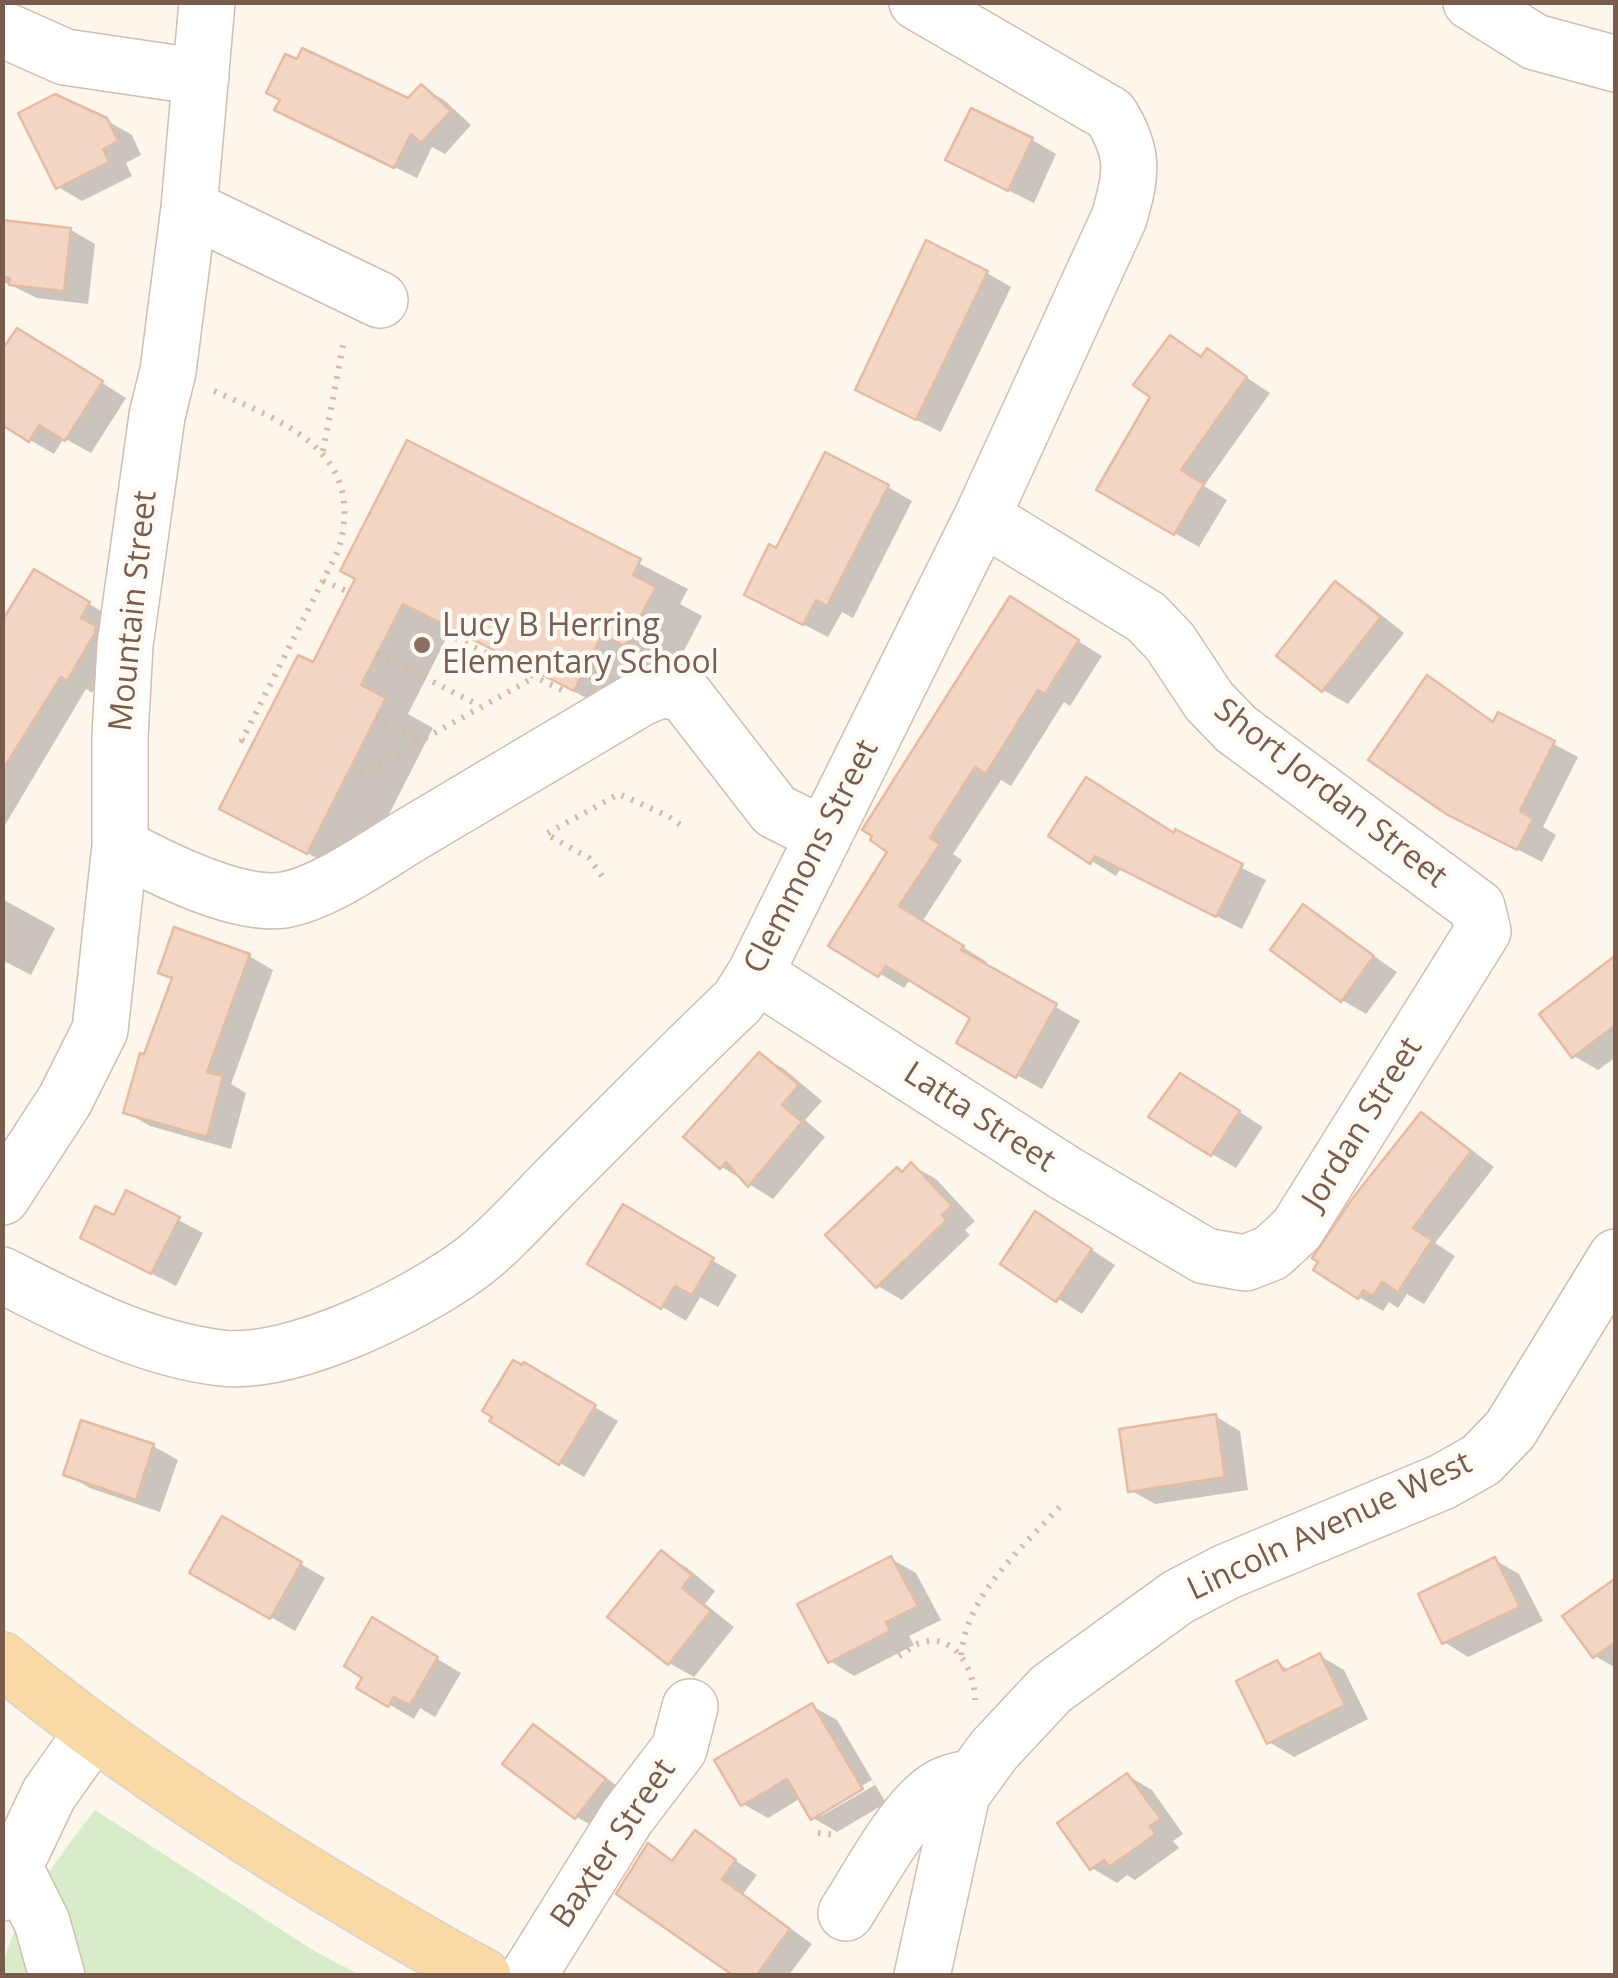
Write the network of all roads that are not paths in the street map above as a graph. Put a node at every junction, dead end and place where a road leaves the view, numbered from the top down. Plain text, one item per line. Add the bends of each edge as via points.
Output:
1 (207, 2) edge
2 (918, 2) edge
3 (1471, 2) edge
4 (2, 28) edge
5 (1616, 64) edge
6 (201, 77) junction
7 (189, 208) junction
8 (380, 300) dead end
9 (982, 517) junction
10 (823, 834) junction
11 (120, 846) junction
12 (1484, 930) joint
13 (756, 974) junction
14 (2, 1196) edge
15 (1205, 1256) joint
16 (1616, 1258) edge
17 (2, 1275) edge
18 (2, 1660) edge
19 (690, 1707) dead end
20 (93, 1732) junction
21 (974, 1777) junction
22 (8, 1880) edge
23 (846, 1913) dead end
24 (57, 1976) edge
25 (483, 1976) edge
26 (528, 1976) edge
27 (922, 1976) edge

1 - 6 street, Mountain Street
2 - 9 street, Clemmons Street via 1110,114 1126,140 1131,180 1120,218
3 - 5 street via 1535,42
4 - 6 street via 66,57
6 - 7 street, Mountain Street
7 - 8 street
7 - 11 street, Mountain Street via 125,645
9 - 10 street, Clemmons Street
9 - 12 street, Short Jordan Street via 1146,618 1236,729 1477,908
10 - 11 street via 775,811 684,696 663,688 372,858 284,900 249,899
10 - 13 street, Clemmons Street
11 - 14 street, Mountain Street via 100,1030 65,1100
12 - 15 street, Jordan Street via 1298,1229 1271,1253 1245,1263
13 - 15 street, Latta Street
13 - 17 street, Clemmons Street via 738,1001 473,1262 341,1334 283,1352 226,1358 160,1347
16 - 21 street, Lincoln Avenue West via 1510,1430 1481,1460 1178,1597 1051,1688
18 - 20 main road
19 - 26 street, Baxter Street via 679,1749 627,1818
20 - 22 street via 49,1794
20 - 25 main road via 244,1836
21 - 23 street via 927,1798
21 - 27 street, Lincoln Avenue West via 962,1794 949,1842
22 - 24 street via 42,1922

